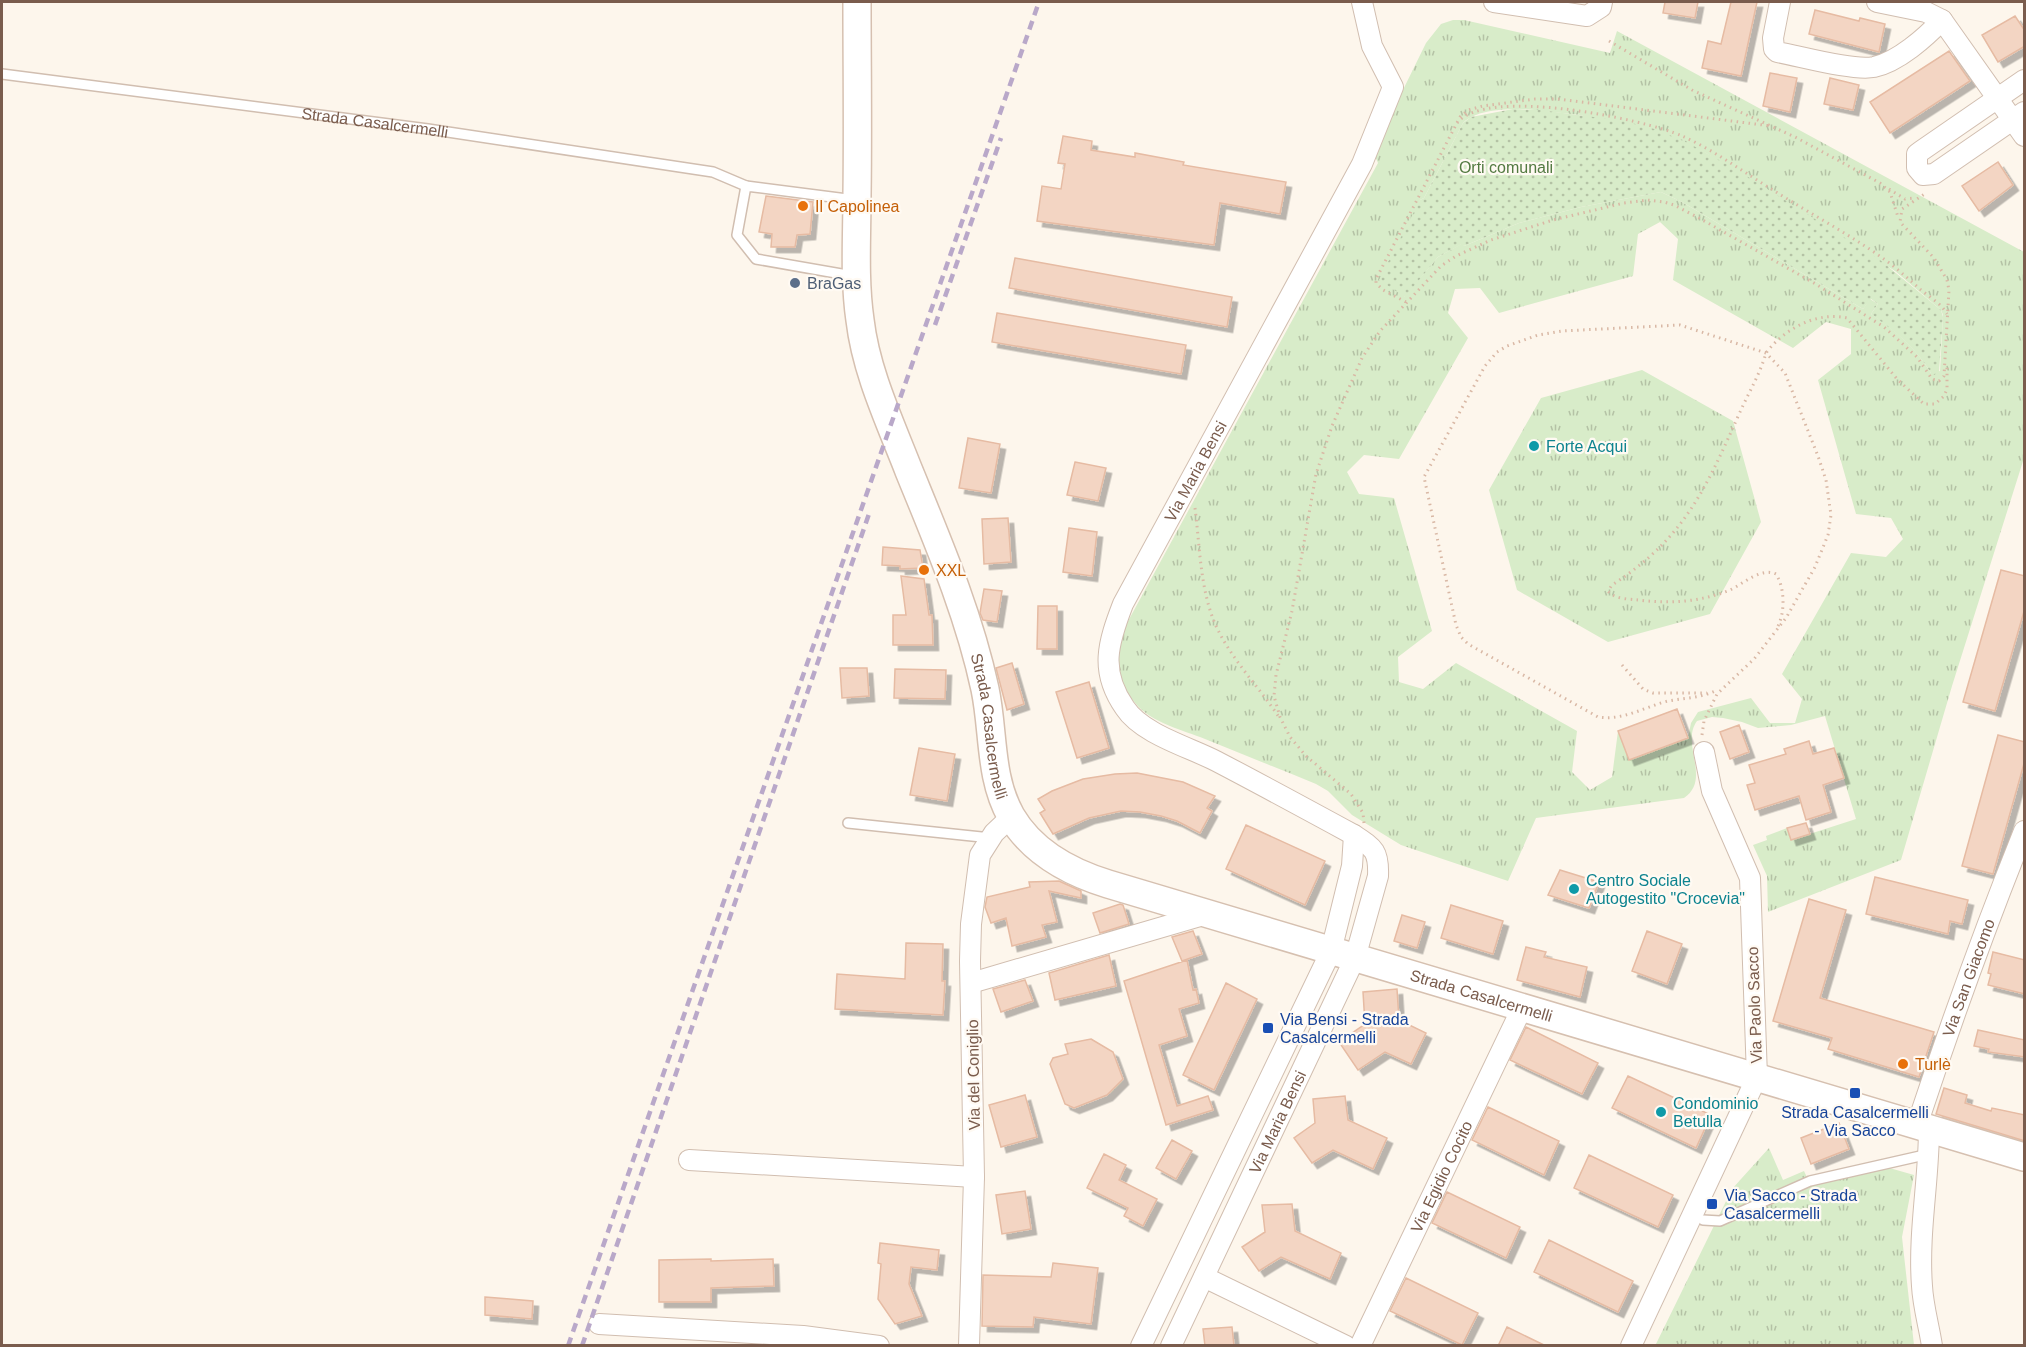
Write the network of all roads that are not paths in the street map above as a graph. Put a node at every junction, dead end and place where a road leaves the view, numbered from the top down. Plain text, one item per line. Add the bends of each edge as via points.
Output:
1 (857, 2) edge
2 (1362, 2) edge
3 (1494, 2) edge
4 (1602, 2) edge
5 (1779, 2) edge
6 (1877, 2) edge
7 (1942, 20) junction
8 (2, 74) edge
9 (2025, 80) edge
10 (1998, 98) junction
11 (2019, 116) edge
12 (2025, 136) edge
13 (746, 186) junction
14 (857, 200) junction
15 (857, 277) junction
16 (1704, 752) road end
17 (1011, 816) junction
18 (848, 824) dead end
19 (2025, 831) edge
20 (1354, 835) junction
21 (991, 838) junction
22 (1207, 914) junction
23 (1343, 955) junction
24 (971, 983) junction
25 (1522, 1008) junction
26 (1757, 1077) junction
27 (1925, 1136) junction
28 (2025, 1157) edge
29 (690, 1160) dead end
30 (974, 1177) junction
31 (1703, 1220) dead end
32 (1204, 1277) junction
33 (599, 1324) dead end
34 (802, 1341) edge
35 (879, 1346) edge
36 (969, 1346) edge
37 (1141, 1346) edge
38 (1171, 1346) edge
39 (1346, 1346) edge
40 (1360, 1346) edge
41 (1631, 1346) edge
42 (1932, 1346) edge

1 - 14 main road, Strada Casalcermelli
2 - 20 street, Via Maria Bensi via 1372,45 1393,87 1362,164 1123,604 1107,658 1117,695 1126,711 1141,723
3 - 4 street via 1587,16
5 - 7 street via 1773,38 1777,52 1857,67 1885,63 1917,43
6 - 7 street via 1926,12
7 - 10 street
8 - 13 lane, Strada Casalcermelli via 428,129 690,168 713,172
9 - 10 street
10 - 11 street
10 - 11 street via 1917,154 1920,172 1934,174
11 - 12 street
13 - 14 lane, Strada Casalcermelli
13 - 15 lane via 737,235 756,259
14 - 15 main road, Strada Casalcermelli
15 - 17 main road, Strada Casalcermelli via 864,346 973,643 989,711 999,790
16 - 26 street, Via Paolo Sacco via 1712,791 1750,878
17 - 21 street, Via del Coniglio
17 - 22 main road, Strada Casalcermelli via 1032,843 1070,869
18 - 21 lane
19 - 27 street, Via San Giacomo via 1948,1029
20 - 23 street, Via Maria Bensi
20 - 23 street, Via Maria Bensi via 1372,847 1379,863 1378,876
21 - 24 street, Via del Coniglio via 980,855 971,924
22 - 23 main road, Strada Casalcermelli
22 - 24 street
23 - 25 main road, Strada Casalcermelli
23 - 32 street, Via Maria Bensi
23 - 37 street, Via Maria Bensi
24 - 30 street, Via del Coniglio
25 - 26 main road, Strada Casalcermelli
25 - 40 street, Via Egidio Cocito
26 - 27 main road, Strada Casalcermelli
26 - 41 street, Via Paolo Sacco
27 - 28 main road, Strada Casalcermelli
27 - 31 lane via 1720,1221
27 - 42 street, Via San Giacomo via 1922,1287
29 - 30 street
30 - 36 street, Via del Coniglio
32 - 38 street, Via Maria Bensi
32 - 39 street
33 - 34 street
34 - 35 street

